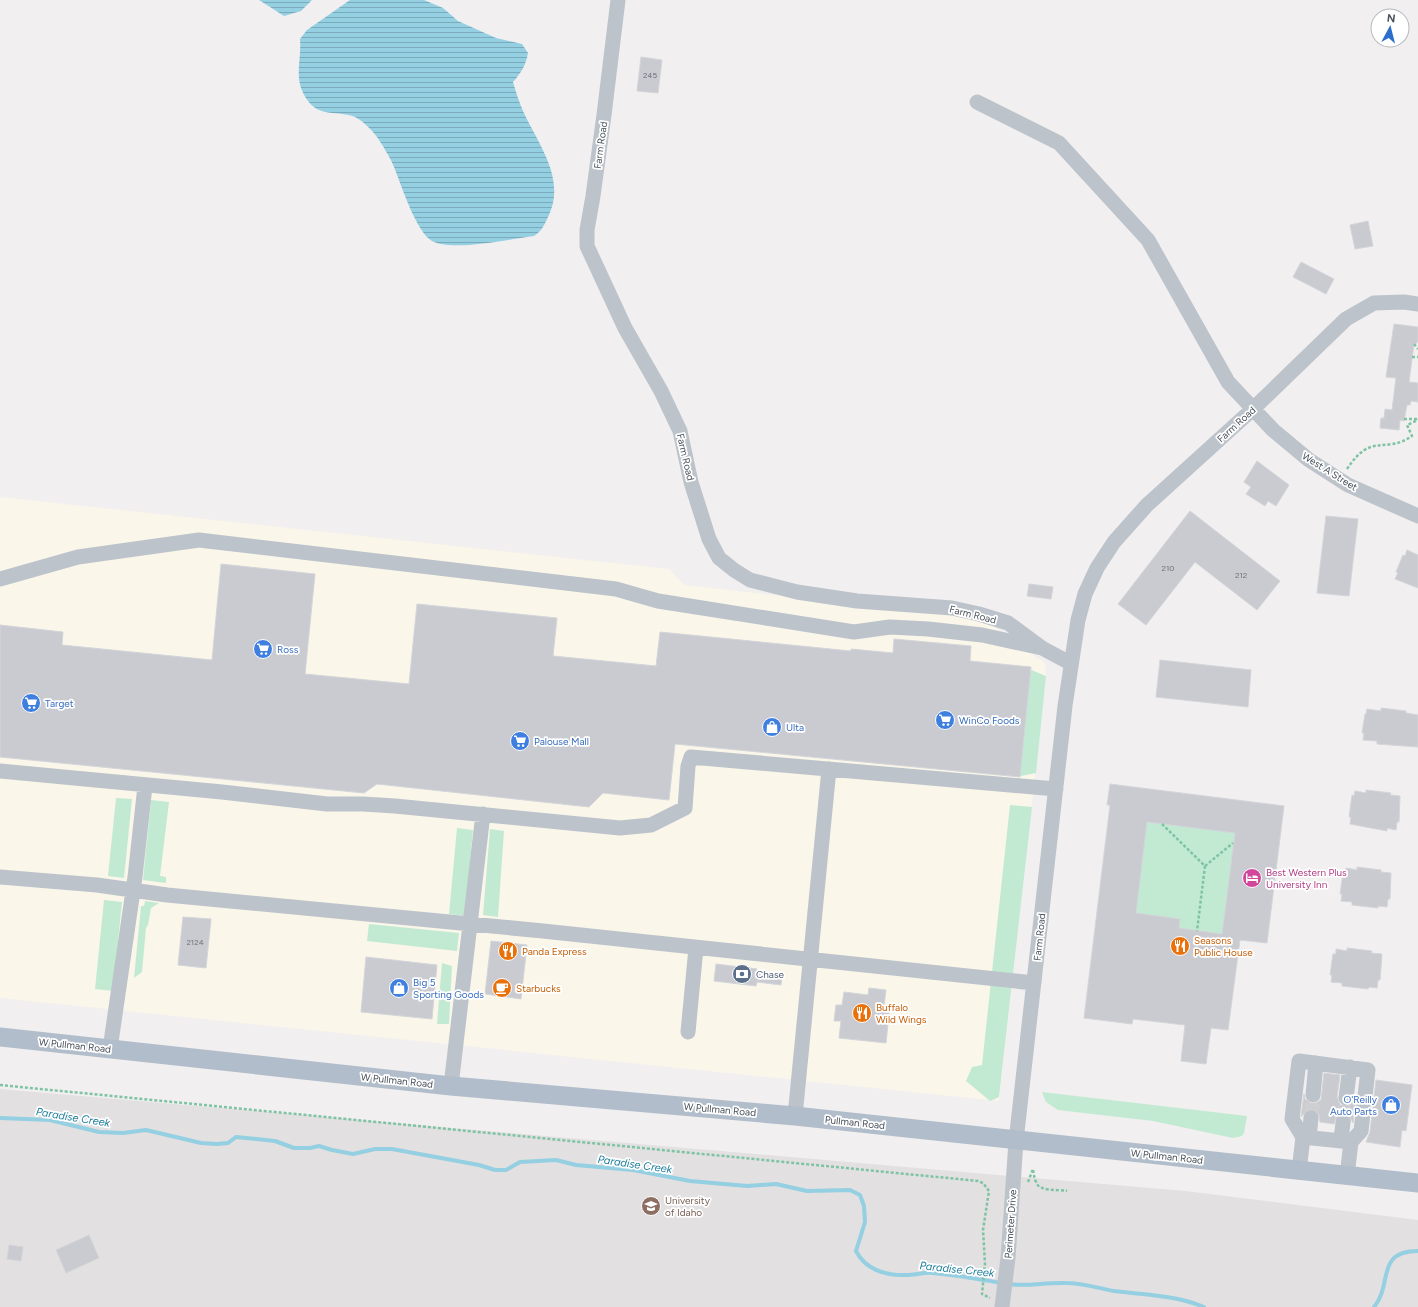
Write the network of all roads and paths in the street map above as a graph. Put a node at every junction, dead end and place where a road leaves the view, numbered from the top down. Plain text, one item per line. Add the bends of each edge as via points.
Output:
1 (618, 0) edge
2 (977, 102) dead end
3 (1418, 304) edge
4 (1414, 344) dead end
5 (1418, 349) edge
6 (1412, 357) dead end
7 (1418, 358) edge
8 (1254, 408) junction
9 (1404, 419) dead end
10 (1418, 419) edge
11 (1340, 466) dead end
12 (1418, 516) edge
13 (0, 579) edge
14 (1042, 648) junction
15 (1070, 663) junction
16 (829, 769) junction
17 (0, 771) edge
18 (145, 786) junction
19 (1056, 789) junction
20 (483, 814) junction
21 (1162, 824) dead end
22 (1233, 844) dead end
23 (1204, 866) junction
24 (0, 877) edge
25 (133, 891) junction
26 (471, 925) junction
27 (1196, 931) dead end
28 (696, 948) junction
29 (810, 959) junction
30 (1034, 983) junction
31 (688, 1032) dead end
32 (0, 1037) edge
33 (110, 1049) junction
34 (1316, 1063) junction
35 (1350, 1067) junction
36 (0, 1085) edge
37 (451, 1086) junction
38 (1313, 1095) tunnel mouth
39 (1346, 1098) tunnel mouth
40 (795, 1116) junction
41 (1311, 1118) tunnel mouth
42 (1343, 1122) tunnel mouth
43 (915, 1129) joint
44 (1306, 1138) junction
45 (1016, 1141) junction
46 (1346, 1142) junction
47 (1033, 1169) dead end
48 (1299, 1170) junction
49 (1347, 1176) junction
50 (1418, 1184) edge
51 (1068, 1190) dead end
52 (987, 1296) dead end
53 (1002, 1305) edge

1 - 14 street, Farm Road via 594,196 587,230 587,246 625,328 661,391 680,431 691,482 709,539 719,558 750,580 797,592 857,601 952,608 980,614 1008,623
2 - 8 street, West A Street via 1059,143 1148,240 1228,382
3 - 8 street, Farm Road via 1374,302 1346,319
4 - 5 path
6 - 7 path
8 - 12 street, West A Street via 1273,430 1309,460 1348,485
8 - 15 street, Farm Road via 1147,505 1114,542 1097,568 1085,594
9 - 10 path
10 - 11 path via 1407,425 1412,436 1398,444 1368,447 1354,459 1347,470
13 - 14 street via 78,557 199,540 616,589 658,601 854,632 890,627 928,629 982,635
14 - 15 street, Farm Road
15 - 19 street, Farm Road
16 - 19 street
16 - 20 street via 691,757 685,808 651,825 620,828
16 - 29 street
17 - 18 street
18 - 20 street via 327,804 363,804
18 - 25 street
19 - 30 street, Farm Road
20 - 26 street
21 - 23 path
22 - 23 path
23 - 27 path
24 - 25 street via 97,885
25 - 26 street
25 - 33 street
26 - 28 street
26 - 37 street
28 - 29 street
28 - 31 street
29 - 30 street
29 - 40 street
30 - 45 street, Farm Road
32 - 33 main road, W Pullman Road
33 - 37 main road, W Pullman Road
34 - 35 street
34 - 38 street
34 - 44 street via 1299,1061 1292,1119
35 - 39 street
35 - 46 street via 1368,1070 1361,1131
36 - 52 path via 956,1178 983,1183 989,1191 983,1230 985,1264 982,1294
37 - 40 main road, W Pullman Road
40 - 43 main road, Pullman Road
41 - 44 street
42 - 46 street
43 - 45 main road, W Pullman Road
44 - 46 street
44 - 48 street
45 - 48 main road, W Pullman Road
45 - 53 street, Perimeter Drive
46 - 49 street
47 - 51 path via 1038,1186 1043,1189
48 - 49 main road, W Pullman Road
49 - 50 main road, W Pullman Road

